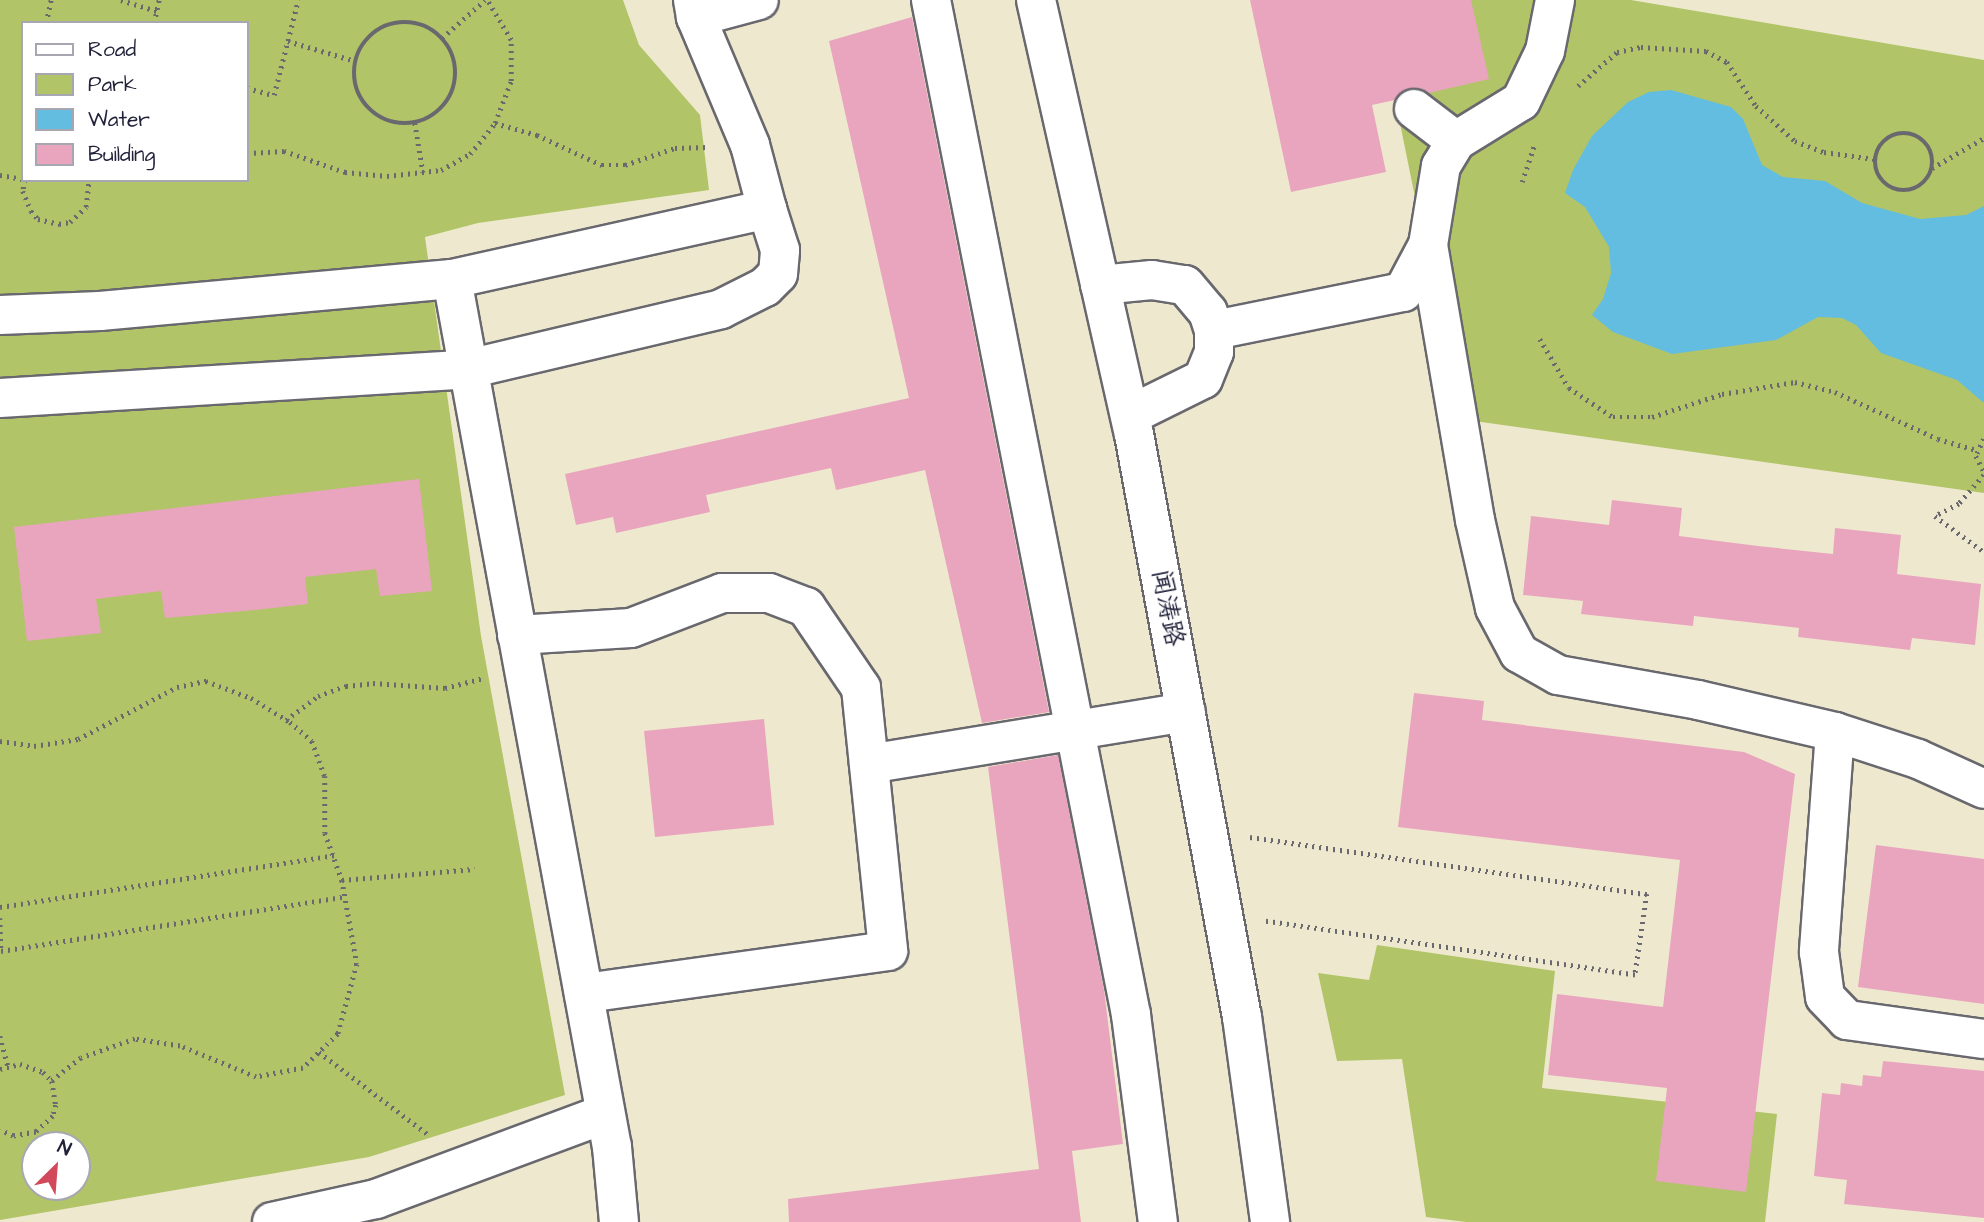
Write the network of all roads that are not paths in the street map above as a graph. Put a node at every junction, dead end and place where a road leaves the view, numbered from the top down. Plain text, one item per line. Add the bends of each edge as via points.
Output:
1 (759, 0) edge
2 (931, 0) edge
3 (1036, 0) edge
4 (1555, 0) edge
5 (695, 8) edge
6 (1414, 109) dead end
7 (1456, 141) junction
8 (767, 208) junction
9 (1428, 245) junction
10 (452, 279) junction
11 (1100, 285) junction
12 (1403, 292) junction
13 (0, 315) edge
14 (1214, 330) junction
15 (1447, 358) junction
16 (468, 369) junction
17 (0, 398) edge
18 (1130, 415) junction
19 (520, 650) junction
20 (1186, 712) junction
21 (1075, 730) junction
22 (1835, 732) junction
23 (869, 764) junction
24 (1984, 789) edge
25 (584, 993) junction
26 (1984, 1039) edge
27 (605, 1114) junction
28 (376, 1199) junction
29 (272, 1222) edge
30 (340, 1222) edge
31 (619, 1222) edge
32 (1158, 1222) edge
33 (1270, 1222) edge

1 - 5 street
2 - 21 street
3 - 11 street, 闻涛路
4 - 7 street via 1545,51 1521,102
5 - 8 street via 750,145
6 - 7 street
7 - 9 street via 1441,166
8 - 10 street
8 - 16 street via 780,250 778,274 765,287 721,309
9 - 12 street
9 - 15 street
10 - 13 street via 100,311
10 - 16 street
11 - 14 street via 1152,280 1185,285 1204,305
11 - 18 street, 闻涛路
12 - 14 street
12 - 15 street
14 - 18 street via 1214,352 1203,379
15 - 22 street via 1495,608 1519,653 1559,675 1698,700
16 - 17 street
16 - 19 street
18 - 20 street, 闻涛路
19 - 23 street via 631,628 722,593 769,593 806,607 861,688
19 - 25 street
20 - 21 street
20 - 33 street, 闻涛路 via 1223,914
21 - 23 street
21 - 32 street via 1131,1015
22 - 24 street via 1918,759
22 - 26 street via 1819,952 1825,998 1847,1020
23 - 25 street via 888,951
25 - 27 street
27 - 28 street
27 - 31 street
28 - 29 street
28 - 30 street

